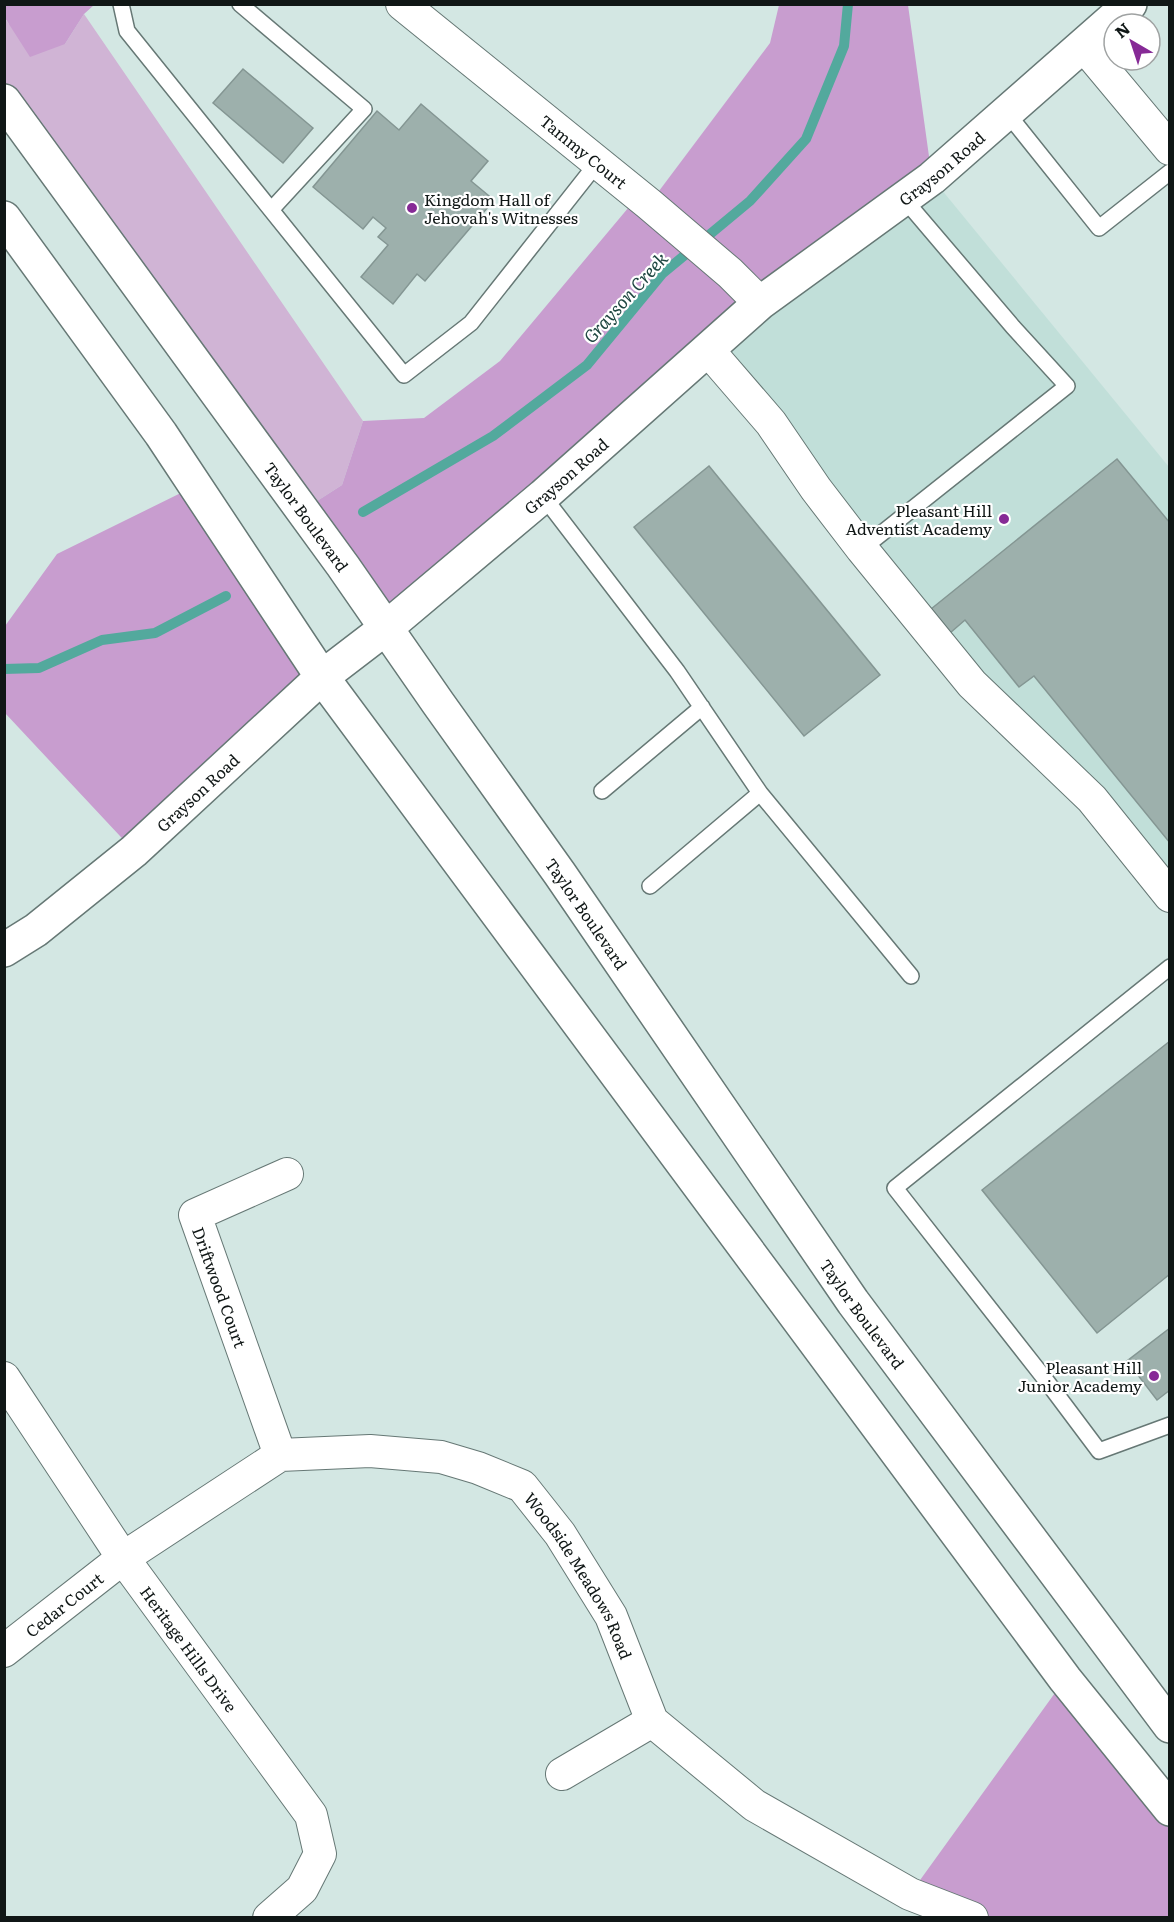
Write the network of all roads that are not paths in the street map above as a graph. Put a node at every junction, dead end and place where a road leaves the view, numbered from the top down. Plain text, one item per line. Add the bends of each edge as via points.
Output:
1 (121, 4) edge
2 (240, 4) edge
3 (402, 4) edge
4 (1130, 4) edge
5 (1084, 46) junction
6 (4, 101) edge
7 (1007, 114) junction
8 (1170, 149) edge
9 (598, 162) junction
10 (1170, 172) edge
11 (904, 199) junction
12 (271, 210) junction
13 (4, 218) edge
14 (760, 303) junction
15 (708, 350) junction
16 (543, 496) junction
17 (862, 549) junction
18 (386, 628) junction
19 (322, 677) junction
20 (702, 707) junction
21 (602, 790) dead end
22 (760, 793) junction
23 (650, 886) dead end
24 (1170, 896) edge
25 (4, 950) edge
26 (1170, 967) edge
27 (911, 976) dead end
28 (287, 1174) dead end
29 (4, 1378) edge
30 (1170, 1425) edge
31 (280, 1455) junction
32 (123, 1558) junction
33 (4, 1651) edge
34 (652, 1721) junction
35 (1170, 1726) edge
36 (562, 1774) dead end
37 (1170, 1809) edge
38 (269, 1917) edge
39 (972, 1917) edge

1 - 12 lane via 127,31
2 - 12 lane via 364,109
3 - 9 street, Tammy Court
4 - 5 main road, Grayson Road
5 - 7 main road, Grayson Road
5 - 8 street
6 - 18 main road, Taylor Boulevard
7 - 10 lane via 1099,228
7 - 11 main road, Grayson Road
9 - 12 lane via 471,323 404,375
9 - 14 street, Tammy Court
11 - 14 main road, Grayson Road
11 - 17 lane via 1067,386
13 - 19 main road via 161,434
14 - 15 main road, Grayson Road
15 - 16 main road, Grayson Road
15 - 17 street via 771,423
16 - 18 main road, Grayson Road
16 - 20 lane
17 - 24 street via 972,684 1092,799
18 - 19 main road, Grayson Road
18 - 35 main road, Taylor Boulevard via 853,1302
19 - 25 main road, Grayson Road via 134,851 36,930
19 - 37 main road via 1058,1669
20 - 21 lane
20 - 22 lane
22 - 23 lane
22 - 27 lane
26 - 30 lane via 896,1188 1099,1451
28 - 31 street, Driftwood Court via 195,1215
29 - 32 street, Heritage Hills Drive
31 - 32 street
31 - 34 street, Woodside Meadows Road via 369,1451 441,1457 522,1486 560,1534 610,1616
32 - 33 street, Cedar Court
32 - 38 street, Heritage Hills Drive via 311,1815 320,1854 302,1889
34 - 36 street
34 - 39 street, Woodside Meadows Road via 754,1805 910,1894

